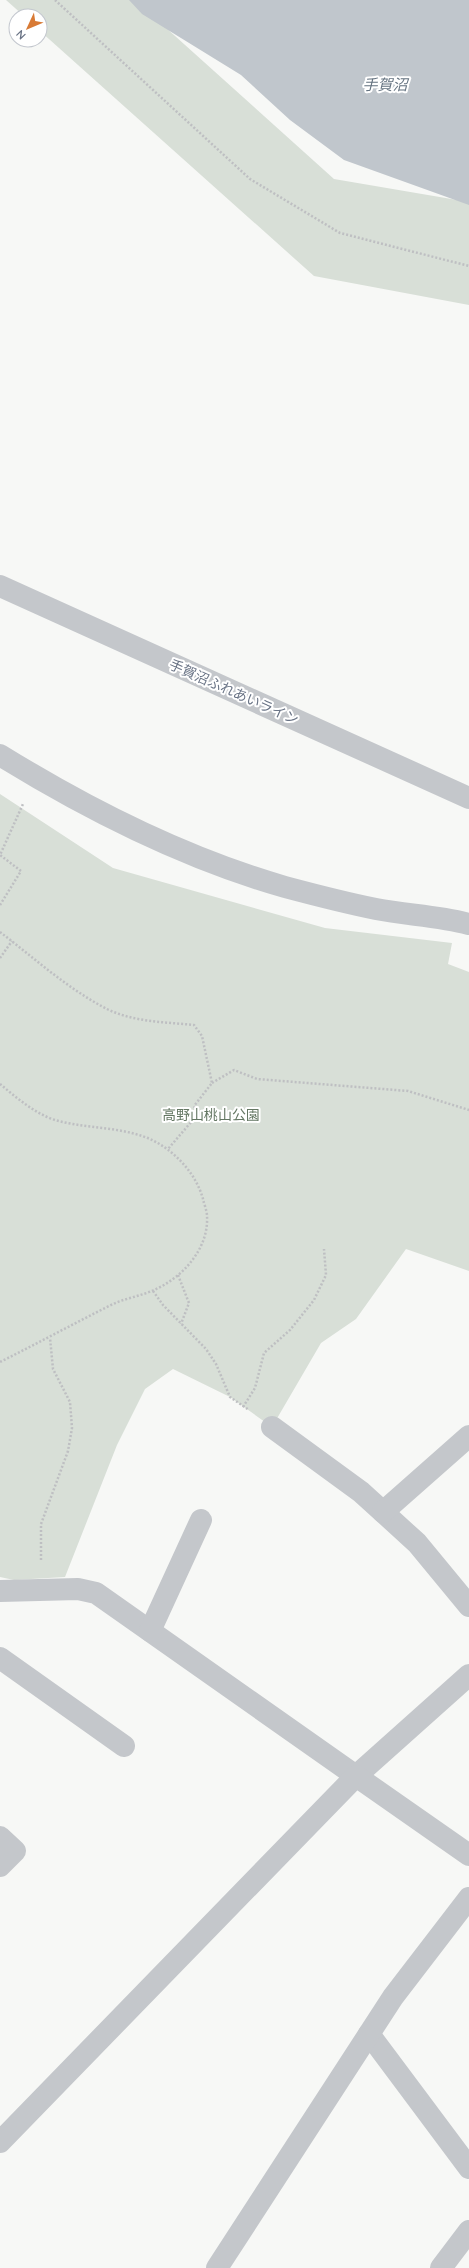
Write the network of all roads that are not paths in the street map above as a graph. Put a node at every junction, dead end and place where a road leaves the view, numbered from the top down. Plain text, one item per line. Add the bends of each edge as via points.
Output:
1 (0, 586) edge
2 (0, 755) edge
3 (469, 798) edge
4 (469, 924) edge
5 (272, 1427) road end
6 (469, 1436) edge
7 (383, 1512) junction
8 (201, 1520) dead end
9 (0, 1591) edge
10 (469, 1606) edge
11 (150, 1631) junction
12 (0, 1658) edge
13 (469, 1675) edge
14 (124, 1746) dead end
15 (356, 1776) junction
16 (0, 1837) edge
17 (469, 1855) edge
18 (0, 1866) edge
19 (469, 1898) edge
20 (369, 2034) junction
21 (0, 2142) edge
22 (469, 2168) edge
23 (469, 2231) edge
24 (217, 2268) edge
25 (440, 2268) edge

1 - 3 street, 手賀沼ふれあいライン
2 - 4 street via 36,777 142,832 207,862 285,886 376,909
5 - 7 street via 362,1492
6 - 7 street
7 - 10 street via 417,1543
8 - 11 street
9 - 11 street via 78,1589 96,1593
11 - 15 street
12 - 14 street
13 - 15 street
15 - 17 street
15 - 21 street
16 - 18 street via 15,1851
19 - 20 street via 393,1997
20 - 22 street
20 - 24 street
23 - 25 street

